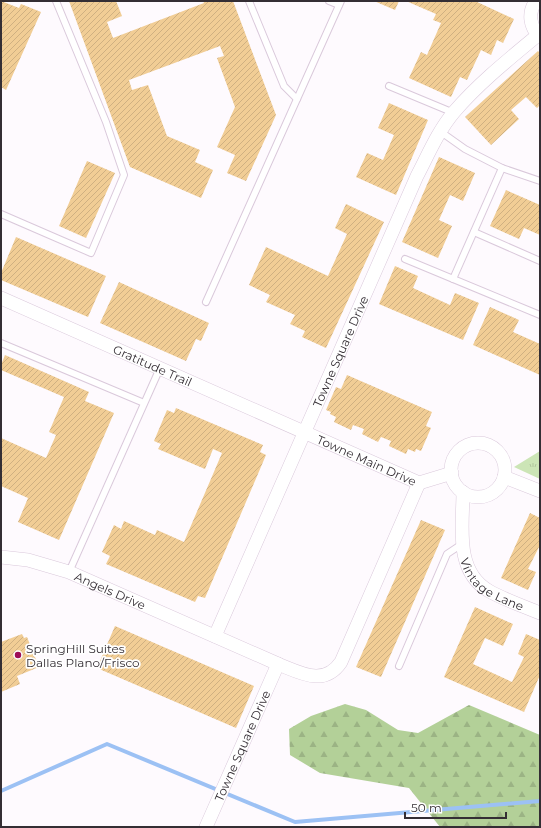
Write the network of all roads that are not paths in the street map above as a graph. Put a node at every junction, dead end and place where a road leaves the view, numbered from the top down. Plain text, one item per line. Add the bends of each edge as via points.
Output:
1 (56, 1) edge
2 (249, 1) edge
3 (329, 1) edge
4 (531, 2) edge
5 (340, 3) edge
6 (539, 35) edge
7 (389, 86) dead end
8 (297, 99) junction
9 (454, 113) junction
10 (441, 132) junction
11 (502, 168) junction
12 (540, 181) edge
13 (1, 214) edge
14 (474, 232) junction
15 (405, 259) dead end
16 (540, 261) edge
17 (454, 279) junction
18 (1, 298) edge
19 (206, 302) dead end
20 (540, 315) edge
21 (1, 343) edge
22 (160, 368) junction
23 (144, 403) junction
24 (306, 432) junction
25 (452, 473) junction
26 (504, 477) junction
27 (419, 483) junction
28 (540, 491) edge
29 (463, 492) junction
30 (462, 543) junction
31 (1, 556) edge
32 (69, 572) junction
33 (540, 613) edge
34 (215, 636) junction
35 (278, 664) junction
36 (399, 666) dead end
37 (206, 827) edge

1 - 13 lane via 106,122 124,175 91,253
2 - 8 lane via 284,86
3 - 5 lane
4 - 6 street via 532,26
5 - 8 lane
6 - 9 street, Towne Square Drive via 493,72
7 - 9 lane
8 - 19 lane
9 - 10 street, Towne Square Drive
10 - 11 lane via 465,149
10 - 24 street, Towne Square Drive via 417,176
11 - 12 lane
11 - 14 lane
14 - 16 lane
14 - 17 lane
15 - 17 lane
17 - 20 lane
18 - 22 street, Gratitude Trail
21 - 23 lane
22 - 23 lane
22 - 24 street, Gratitude Trail
23 - 32 lane
24 - 27 street, Towne Main Drive
24 - 34 street, Towne Square Drive
25 - 26 street via 456,455 471,444 480,443 490,446 503,458
25 - 27 street, Towne Main Drive
25 - 29 street via 454,482
26 - 28 street
26 - 29 street via 499,487 490,494 478,497
27 - 35 street via 341,662 334,672 311,676
29 - 30 street, Vintage Lane
30 - 33 street, Vintage Lane via 469,574 488,590
30 - 36 lane via 447,554
31 - 32 street, Angels Drive via 28,560
32 - 34 street, Angels Drive
34 - 35 street
35 - 37 street, Towne Square Drive

